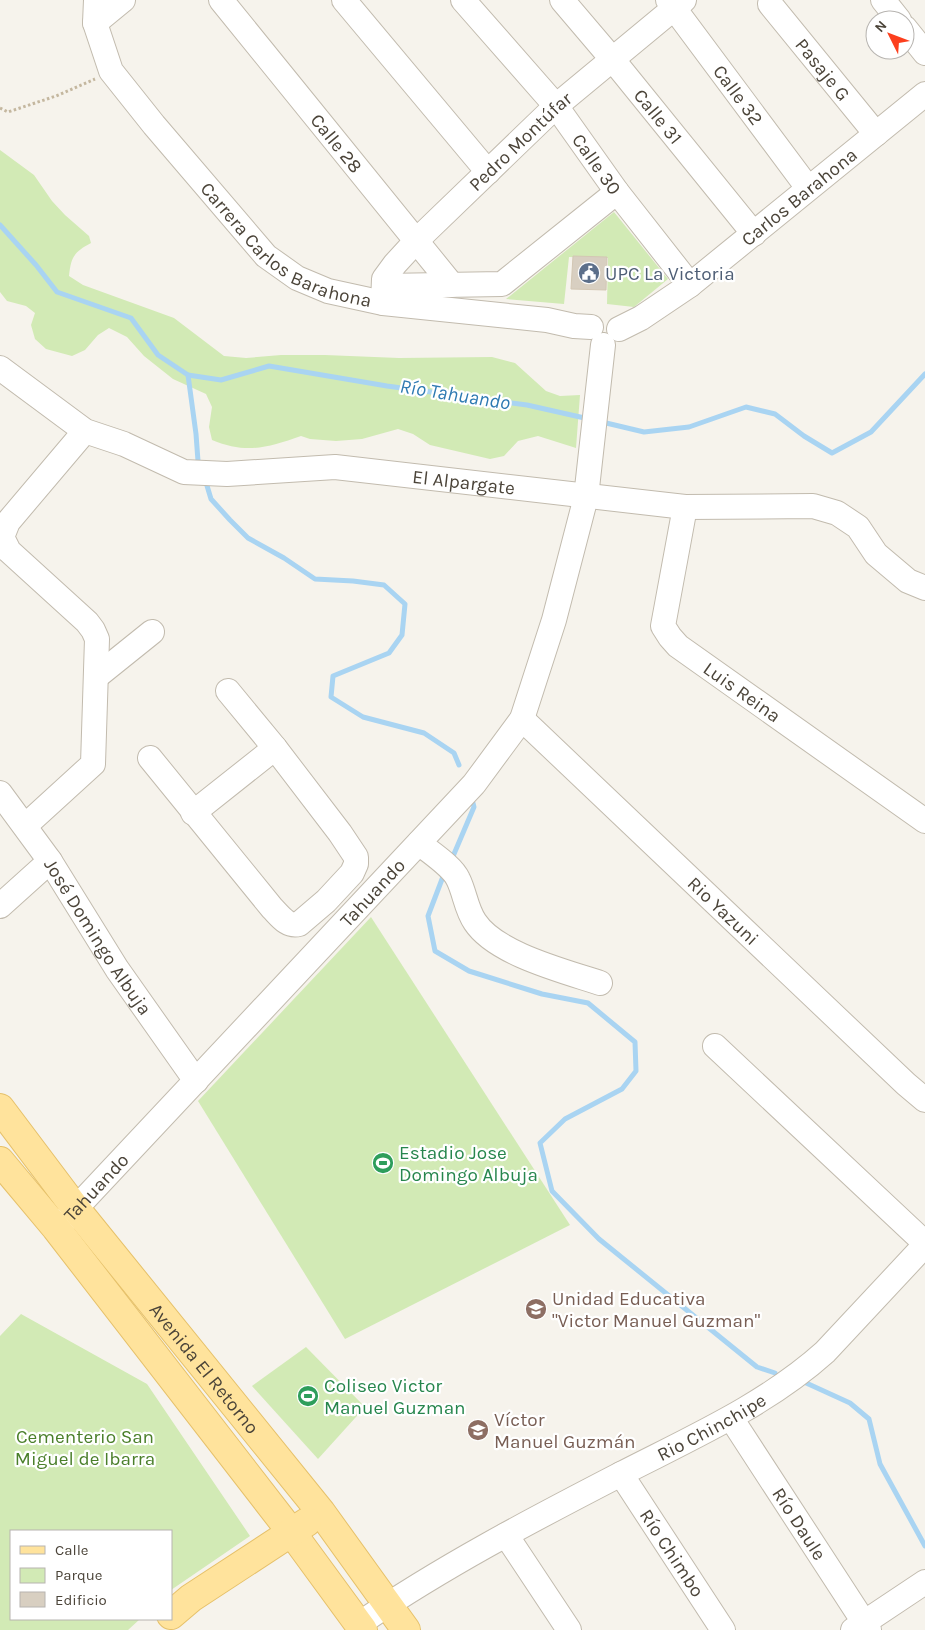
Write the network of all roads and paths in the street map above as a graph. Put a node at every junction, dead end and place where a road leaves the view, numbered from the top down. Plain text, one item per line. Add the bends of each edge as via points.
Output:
1 (96, 0) edge
2 (122, 0) edge
3 (221, 0) edge
4 (344, 0) edge
5 (463, 0) edge
6 (562, 0) edge
7 (882, 0) edge
8 (676, 3) edge
9 (770, 4) dead end
10 (890, 10) edge
11 (96, 23) junction
12 (915, 40) edge
13 (925, 53) edge
14 (613, 60) junction
15 (111, 71) junction
16 (925, 94) edge
17 (556, 106) junction
18 (0, 108) edge
19 (876, 134) junction
20 (488, 172) junction
21 (808, 188) junction
22 (617, 192) junction
23 (754, 234) junction
24 (416, 240) junction
25 (452, 285) junction
26 (690, 285) junction
27 (383, 295) junction
28 (605, 334) junction
29 (0, 368) edge
30 (85, 431) junction
31 (587, 489) junction
32 (685, 507) junction
33 (925, 588) edge
34 (152, 632) dead end
35 (96, 677) junction
36 (228, 692) dead end
37 (522, 719) junction
38 (275, 748) junction
39 (150, 758) dead end
40 (0, 793) edge
41 (193, 813) junction
42 (925, 821) edge
43 (25, 826) junction
44 (419, 843) junction
45 (50, 861) junction
46 (326, 900) junction
47 (0, 906) edge
48 (347, 920) junction
49 (600, 983) dead end
50 (715, 1046) dead end
51 (196, 1081) junction
52 (925, 1100) edge
53 (0, 1108) edge
54 (26, 1141) junction
55 (0, 1160) edge
56 (76, 1209) junction
57 (56, 1228) junction
58 (925, 1244) edge
59 (731, 1418) junction
60 (622, 1474) junction
61 (321, 1512) junction
62 (292, 1533) junction
63 (506, 1535) junction
64 (925, 1582) edge
65 (389, 1604) junction
66 (172, 1614) edge
67 (165, 1620) edge
68 (361, 1627) edge
69 (862, 1627) edge
70 (156, 1630) edge
71 (406, 1630) edge
72 (569, 1630) edge
73 (723, 1630) edge

1 - 11 street, Carrera Carlos Barahona
2 - 11 street
3 - 24 street, Calle 28
4 - 20 street
5 - 17 street, Calle 30
6 - 14 street, Calle 31
7 - 10 street
8 - 14 street, Pedro Montúfar
8 - 21 street, Calle 32
9 - 19 street, Pasaje G
11 - 15 street, Carrera Carlos Barahona
12 - 13 street
14 - 17 street, Pedro Montúfar
14 - 23 street, Calle 31
15 - 18 path via 56,96 8,112
15 - 27 street, Carrera Carlos Barahona via 266,256 297,278 320,288
16 - 19 street, Carlos Barahona
17 - 20 street, Pedro Montúfar
17 - 22 street, Calle 30
19 - 21 street, Carlos Barahona
20 - 24 street, Pedro Montúfar
21 - 23 street, Carlos Barahona
22 - 25 street via 502,284
22 - 26 street, Calle 30
23 - 26 street, Carlos Barahona
24 - 25 street, Calle 28
24 - 27 street, Pedro Montúfar via 384,279
25 - 27 street
26 - 28 street, Carlos Barahona via 641,318
27 - 28 street, Carrera Carlos Barahona via 537,319
28 - 31 street, Tahuando
29 - 30 street, El Alpargate
30 - 31 street, El Alpargate via 124,444 184,472 227,474 335,467
30 - 35 street via 8,522 2,537 9,551 93,630 97,639
31 - 32 street, El Alpargate
31 - 37 street, Tahuando via 554,620
32 - 33 street, El Alpargate via 813,506 837,513 858,527 876,554 908,581
32 - 42 street, Luis Reina via 663,626 670,637 678,646
34 - 35 street
35 - 43 street via 93,764
36 - 38 street
37 - 44 street, Tahuando via 474,784
37 - 52 street, Rio Yazuni
38 - 41 street
38 - 46 street via 356,857 352,873
39 - 41 street
40 - 43 street, José Domingo Albuja
41 - 46 street via 288,924 299,924
43 - 45 street, José Domingo Albuja
44 - 48 street, Tahuando
44 - 49 street via 454,873 475,923 488,936 530,960
45 - 47 street
45 - 51 street, José Domingo Albuja via 118,969
46 - 48 street
48 - 51 street, Tahuando
50 - 58 street
51 - 56 street, Tahuando
53 - 54 main road, Avenida El Retorno
54 - 55 street
54 - 56 main road, Avenida El Retorno
55 - 57 main road, Avenida El Retorno
56 - 57 street, Tahuando
56 - 61 main road, Avenida El Retorno
57 - 62 main road, Avenida El Retorno
58 - 59 street, Rio Chinchipe via 825,1352 807,1368
59 - 60 street, Rio Chinchipe
59 - 69 street, Río Daule
60 - 63 street, Rio Chinchipe
60 - 73 street, Río Chimbo
61 - 62 main road
61 - 65 main road, Avenida El Retorno
62 - 66 main road via 191,1598
62 - 68 main road, Avenida El Retorno
63 - 65 street, Rio Chinchipe
63 - 72 street
64 - 69 street
65 - 68 street, Rio Chinchipe
65 - 71 main road, Avenida El Retorno
67 - 70 main road

